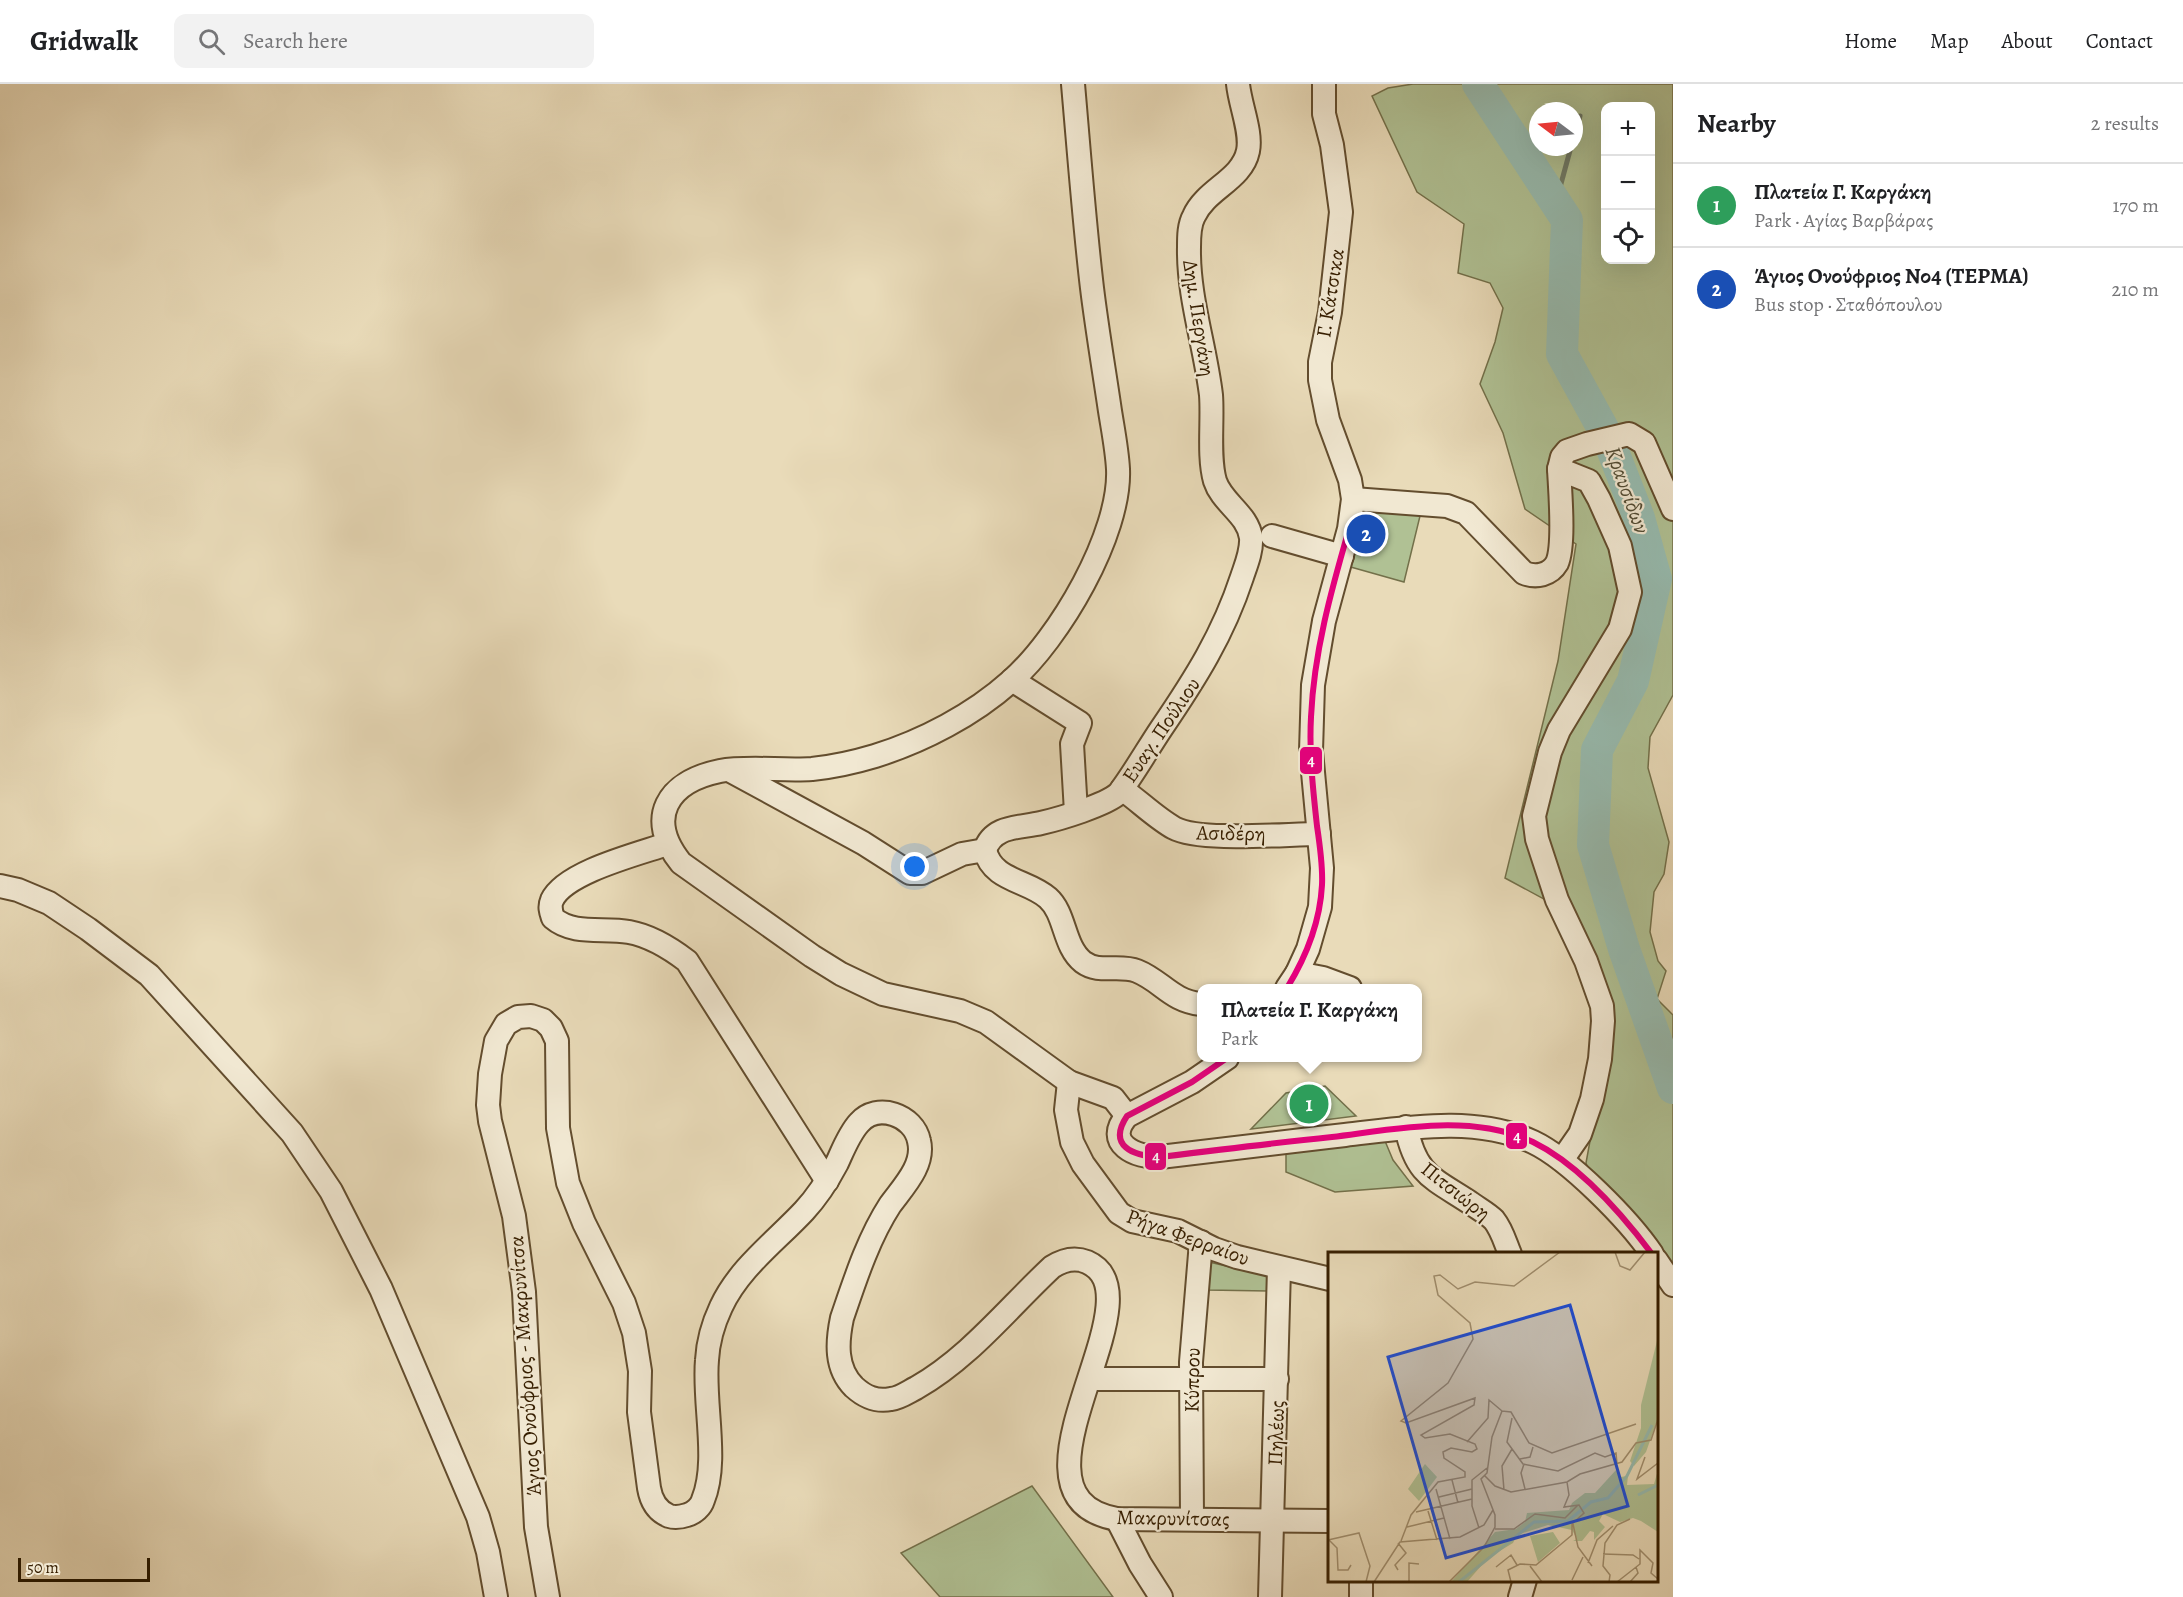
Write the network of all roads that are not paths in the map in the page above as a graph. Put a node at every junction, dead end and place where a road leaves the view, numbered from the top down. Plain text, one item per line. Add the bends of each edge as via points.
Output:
1 (1073, 84) edge
2 (1238, 84) edge
3 (1324, 84) edge
4 (1559, 469) junction
5 (1353, 499) junction
6 (1673, 509) edge
7 (1248, 528) joint
8 (1272, 536) dead end
9 (1341, 556) junction
10 (1012, 680) junction
11 (730, 771) junction
12 (1122, 789) junction
13 (1076, 812) junction
14 (1318, 834) junction
15 (667, 844) junction
16 (985, 850) junction
17 (0, 886) edge
18 (1292, 981) edge
19 (1339, 984) edge
20 (1197, 1003) edge
21 (1221, 1062) edge
22 (1069, 1082) junction
23 (1127, 1116) junction
24 (1406, 1127) junction
25 (1562, 1160) junction
26 (827, 1181) junction
27 (1201, 1242) junction
28 (1509, 1252) edge
29 (1651, 1252) edge
30 (1658, 1263) edge
31 (1279, 1268) junction
32 (1099, 1271) joint
33 (1328, 1279) edge
34 (1673, 1285) edge
35 (1090, 1378) junction
36 (1191, 1379) junction
37 (1277, 1379) junction
38 (1117, 1518) junction
39 (1192, 1519) junction
40 (1273, 1520) junction
41 (1328, 1521) edge
42 (1525, 1582) edge
43 (496, 1597) edge
44 (549, 1597) edge
45 (1161, 1597) edge
46 (1270, 1597) edge
47 (1520, 1597) edge

1 - 10 street via 1092,289 1116,449 1117,491 1086,578 1054,629
2 - 7 street, Δημ. Περγάνη via 1248,153 1239,170 1197,210 1190,228 1189,251 1192,294 1211,395 1215,481
3 - 5 street, Γ. Κάτσικα via 1324,114 1341,212 1320,380
4 - 5 street via 1559,554 1553,568 1540,575 1524,573 1458,509
4 - 6 street via 1567,451 1629,434 1644,443
4 - 25 street via 1589,481 1620,546 1630,592 1620,629 1559,730 1534,816 1557,900 1586,960 1602,1006 1600,1059 1592,1099 1580,1134
5 - 9 street
7 - 12 street, Ευαγ. Πούλιου via 1249,554 1225,625 1203,666
8 - 9 street
9 - 14 street via 1313,685 1311,751
10 - 11 street via 957,719 873,757 812,769
10 - 13 street via 1080,723 1072,744
11 - 15 street via 697,778 681,788 663,816
11 - 16 street via 910,873 922,873 962,854
12 - 13 street, Ευαγ. Πούλιου via 1104,802
12 - 14 street, Ασιδέρη via 1173,828 1185,832
13 - 16 street, Ευαγ. Πούλιου via 1005,830 991,838
14 - 18 street via 1322,868 1320,907 1308,949
15 - 22 street via 693,873 831,968 883,994 960,1011 986,1022
15 - 26 street via 570,881 552,901 553,918 568,927 629,932 652,939 687,961
16 - 20 street via 989,862 1005,876 1052,901 1083,962 1102,969 1123,967 1137,971 1178,998
17 - 43 street via 49,903 149,975 292,1133 331,1191 381,1289 478,1517
18 - 19 street via 1323,978
21 - 23 street
22 - 23 street via 1109,1096
22 - 27 street, Ρήγα Φερραίου via 1066,1110 1072,1142 1115,1209 1132,1221 1166,1227
23 - 24 street via 1120,1127 1121,1142 1130,1151 1151,1157
24 - 25 street via 1491,1129 1533,1142
24 - 28 street, Πιτσιώρη via 1421,1168 1492,1218
25 - 29 street
26 - 32 street, Άγιος Ονούφριος - Μακρυνίτσα via 854,1129 871,1114 901,1117 918,1135 919,1160 865,1255 839,1332 840,1362 851,1384 867,1397 892,1399 933,1378 1056,1265 1067,1260 1082,1261
26 - 44 street, Άγιος Ονούφριος - Μακρυνίτσα via 805,1210 740,1276 721,1308 707,1360 710,1453 706,1490 697,1509 677,1518 670,1516 659,1510 651,1498 632,1325 568,1183 558,1128 557,1041 543,1020 531,1016 518,1017 506,1024 492,1059 488,1105 514,1216 524,1292 536,1527
27 - 31 street, Ρήγα Φερραίου
27 - 36 street, Κύπρου
30 - 34 street
31 - 33 street, Ρήγα Φερραίου
31 - 37 street, Πηλέως
32 - 35 street, Μακρυνίτσας via 1107,1287 1107,1313
35 - 36 street
35 - 38 street, Μακρυνίτσας via 1071,1442 1069,1477 1082,1502 1100,1514
36 - 37 street
36 - 39 street, Κύπρου
37 - 40 street, Πηλέως
38 - 39 street, Μακρυνίτσας
38 - 45 street
39 - 40 street, Μακρυνίτσας
40 - 41 street, Μακρυνίτσας
40 - 46 street, Πηλέως
42 - 47 street

